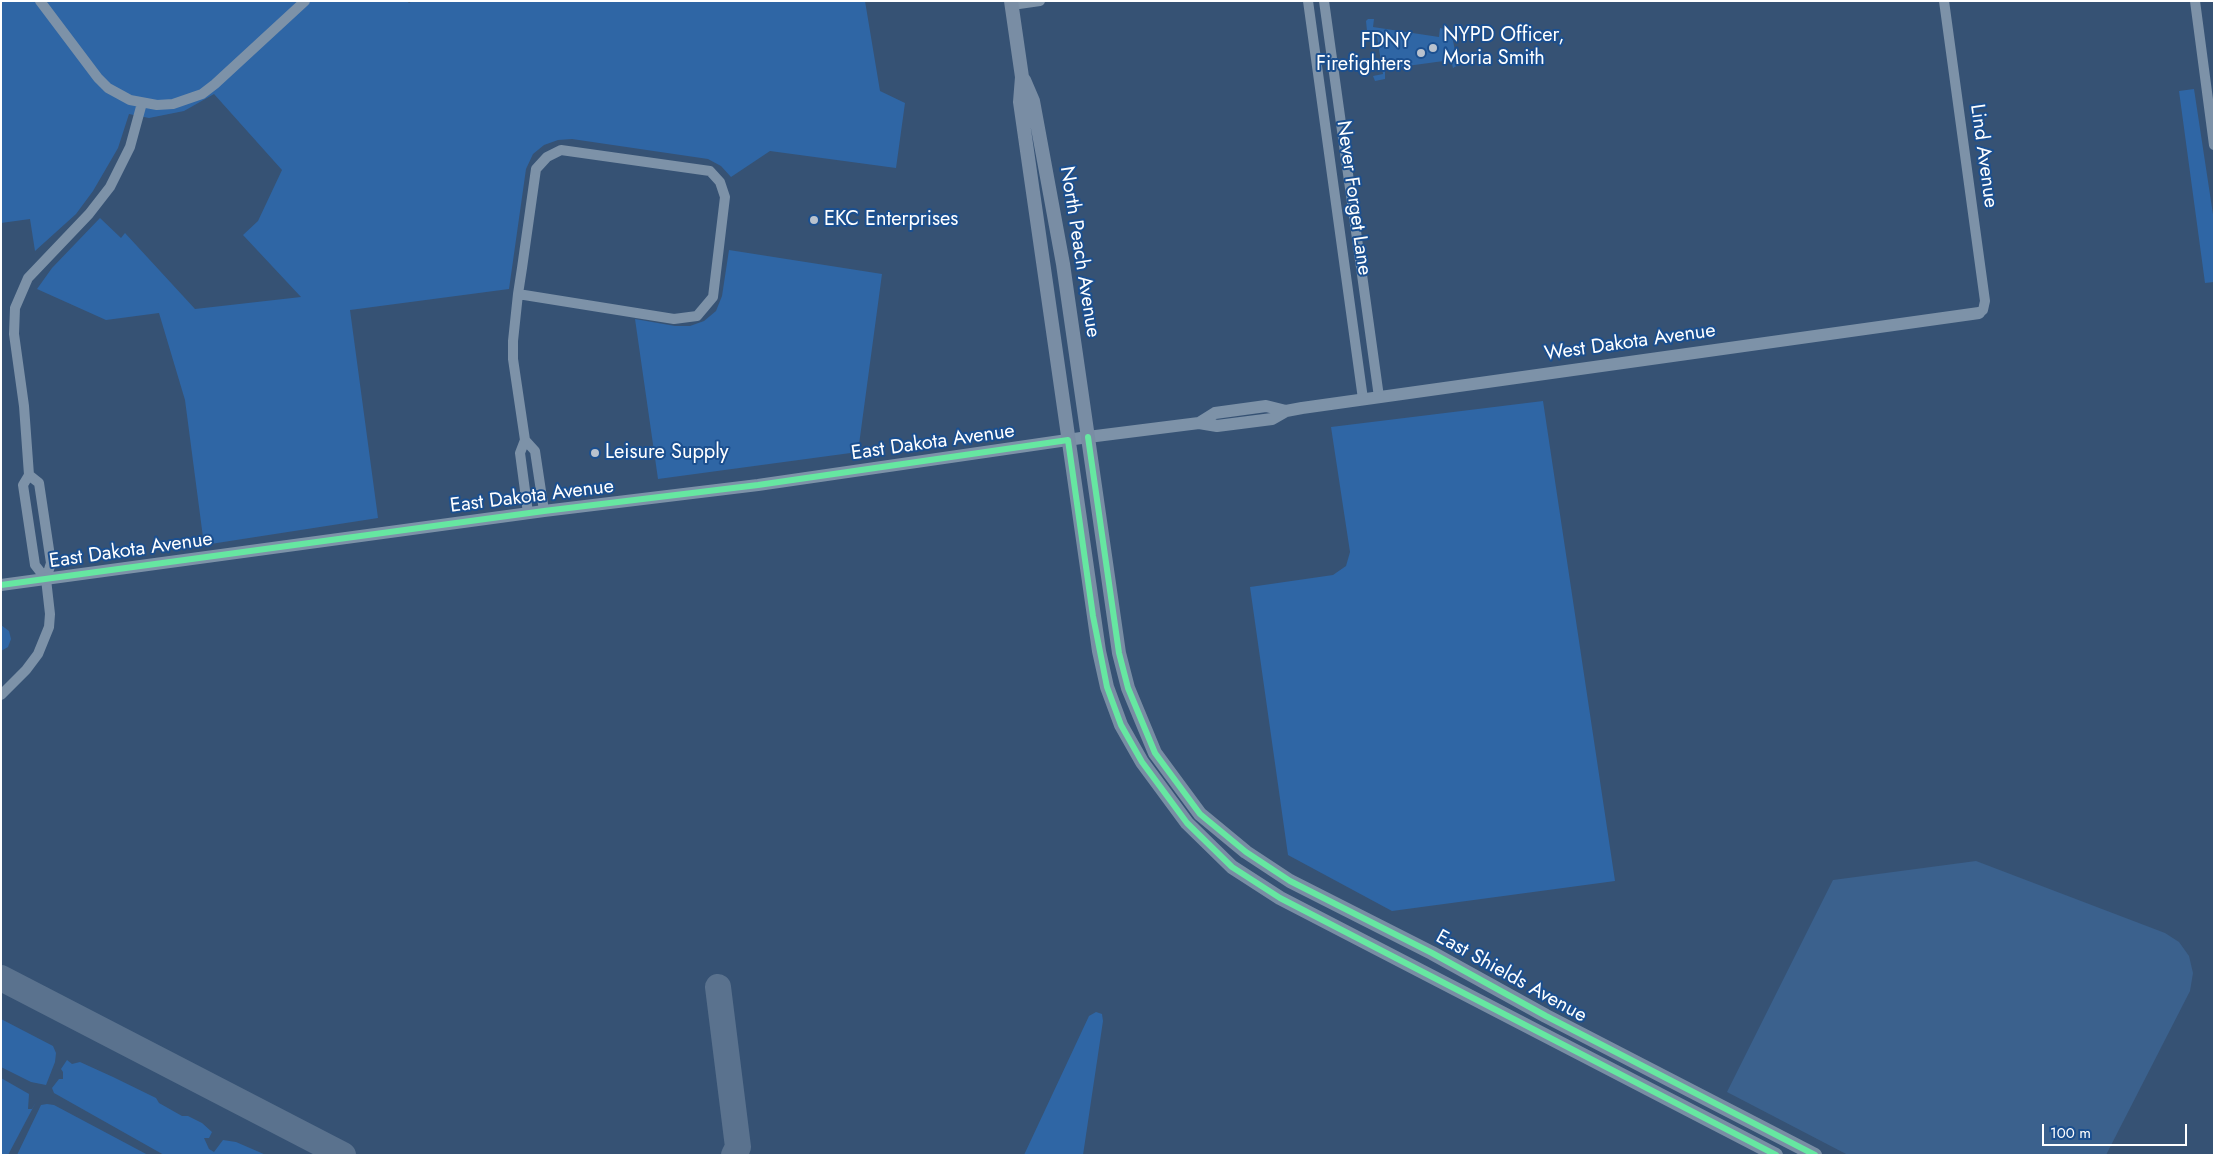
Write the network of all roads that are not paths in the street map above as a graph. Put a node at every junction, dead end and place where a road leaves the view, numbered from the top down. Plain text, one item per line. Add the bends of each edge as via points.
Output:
1 (40, 1) edge
2 (305, 1) edge
3 (1040, 1) edge
4 (1308, 1) edge
5 (1324, 1) edge
6 (1944, 1) edge
7 (2194, 1) edge
8 (1012, 3) edge
9 (1022, 77) junction
10 (2210, 84) edge
11 (142, 103) junction
12 (2214, 145) edge
13 (518, 294) junction
14 (1979, 313) joint
15 (1379, 397) junction
16 (1362, 399) junction
17 (1088, 437) junction
18 (525, 440) junction
19 (1068, 440) junction
20 (29, 475) junction
21 (544, 511) junction
22 (528, 514) junction
23 (46, 579) junction
24 (1, 585) edge
25 (1, 695) edge
26 (1200, 814) joint
27 (1187, 823) joint
28 (1327, 899) junction
29 (1318, 918) junction
30 (1776, 1155) edge
31 (1815, 1155) edge

1 - 11 street via 98,78 118,94
2 - 11 street via 202,94 174,104
3 - 8 street
4 - 16 street, Never Forget Lane
5 - 15 street, Never Forget Lane
6 - 14 street, Lind Avenue via 1985,301
7 - 10 street
8 - 9 main road, North Peach Avenue
9 - 17 main road, North Peach Avenue via 1033,102 1060,245
9 - 19 main road, North Peach Avenue via 1020,102
10 - 12 street
11 - 20 street via 130,147 110,187 28,278 15,308 14,334
13 - 13 street, East Dakota Avenue via 536,169 547,157 561,150 710,171 720,182 725,197 713,297 696,316 674,319
13 - 18 street, East Dakota Avenue via 513,359
14 - 15 street, West Dakota Avenue
15 - 16 street, West Dakota Avenue
16 - 17 street, West Dakota Avenue via 1286,411 1266,406 1215,413 1199,423
17 - 19 street, West Dakota Avenue
17 - 26 main road, North Peach Avenue via 1119,653 1128,688 1155,753
18 - 21 street, East Dakota Avenue via 535,451
18 - 22 street, East Dakota Avenue via 520,453
19 - 21 street, East Dakota Avenue via 749,486
19 - 27 main road, North Peach Avenue via 1093,616 1107,686 1121,725 1142,762
20 - 23 street via 23,486 35,565
20 - 23 street via 39,483 51,563
21 - 22 street, East Dakota Avenue
22 - 23 street, East Dakota Avenue
23 - 24 street, East Dakota Avenue
23 - 25 street via 50,614 45,639 26,670
26 - 28 main road, East Shields Avenue via 1246,852 1290,881
27 - 29 main road, East Shields Avenue via 1232,867
28 - 29 main road
28 - 31 main road, East Shields Avenue
29 - 30 main road, East Shields Avenue

